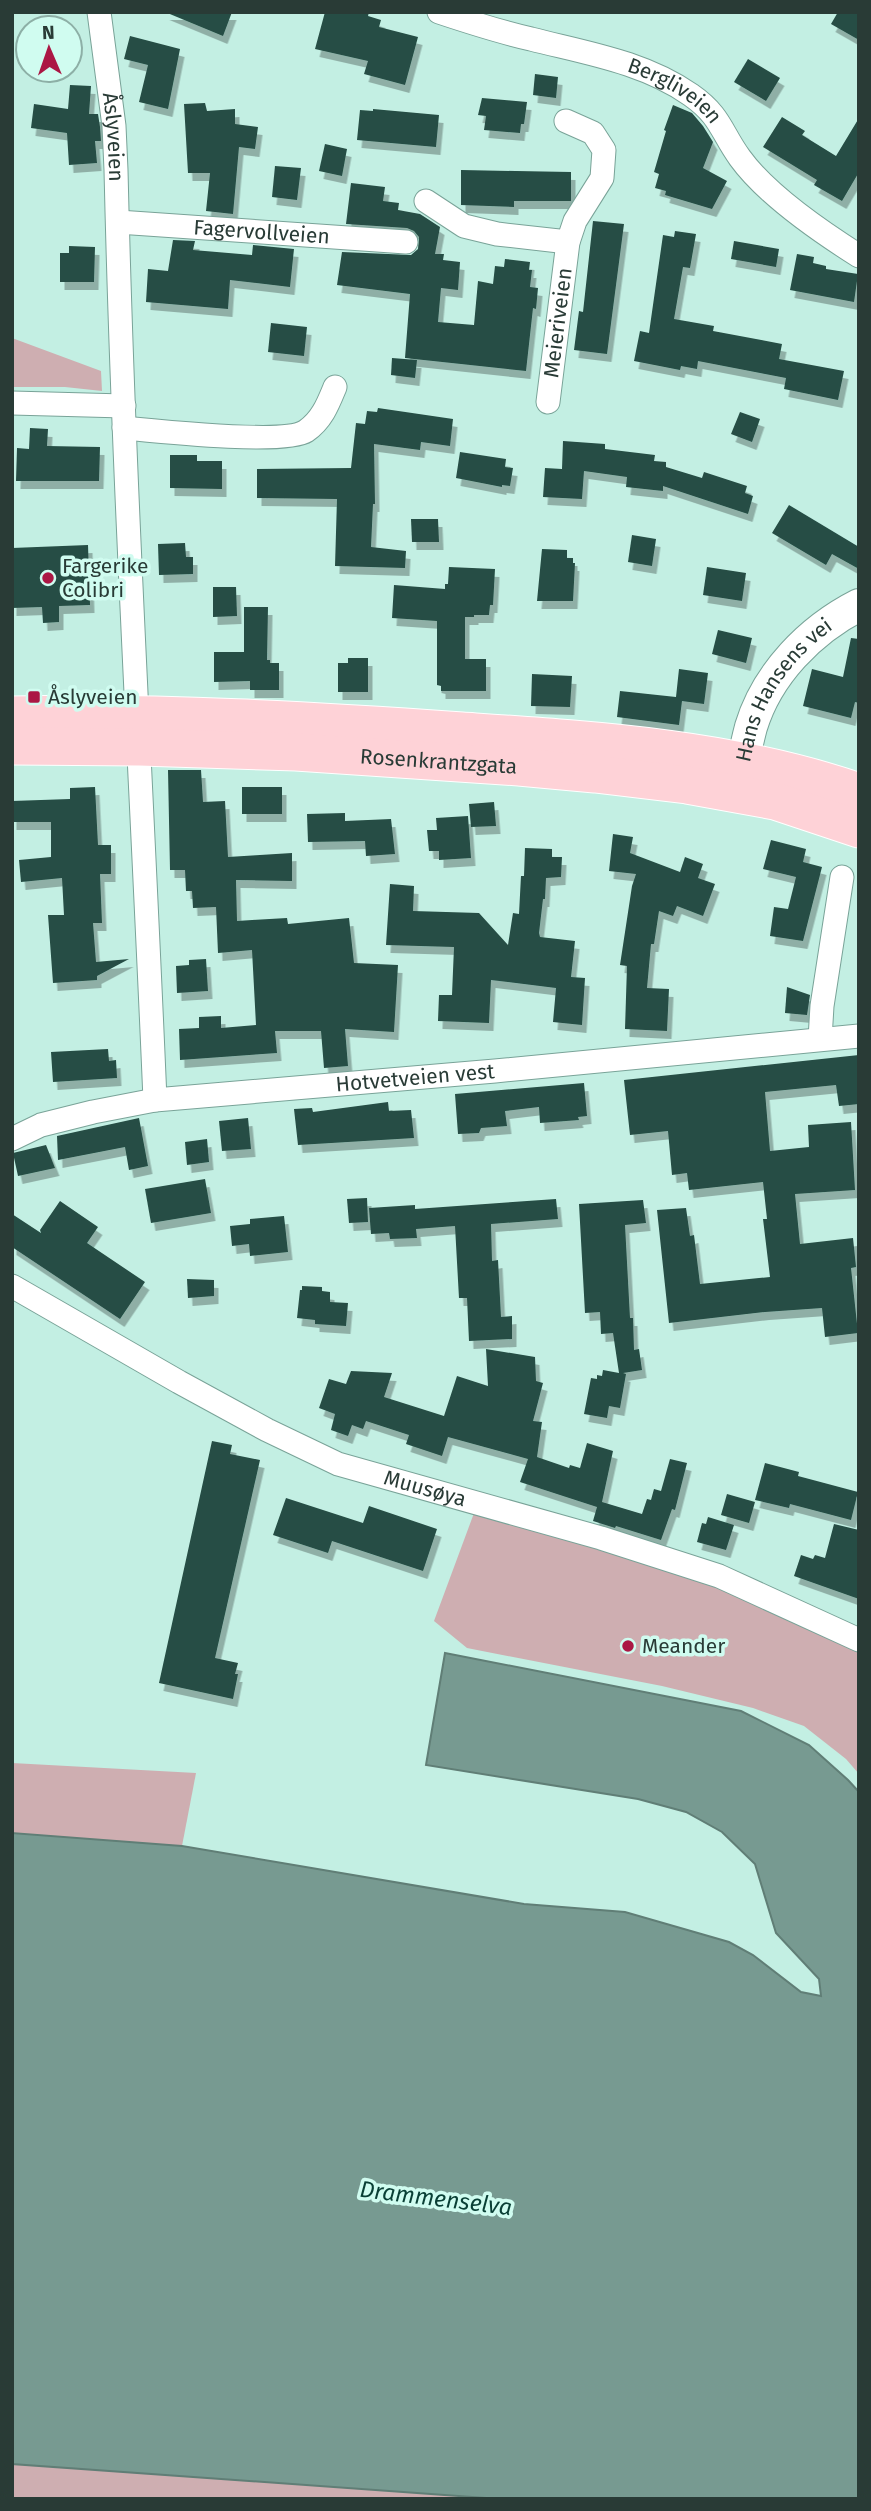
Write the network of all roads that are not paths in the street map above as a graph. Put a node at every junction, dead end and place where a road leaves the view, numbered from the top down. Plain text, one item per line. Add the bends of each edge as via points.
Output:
1 (99, 12) edge
2 (439, 12) edge
3 (566, 121) dead end
4 (426, 201) dead end
5 (117, 222) junction
6 (406, 242) dead end
7 (568, 243) junction
8 (859, 256) edge
9 (335, 387) dead end
10 (548, 402) dead end
11 (12, 403) edge
12 (124, 417) junction
13 (859, 605) edge
14 (12, 715) edge
15 (139, 730) junction
16 (12, 746) edge
17 (740, 777) junction
18 (859, 792) edge
19 (859, 829) edge
20 (842, 877) dead end
21 (859, 1036) edge
22 (820, 1039) junction
23 (155, 1100) junction
24 (12, 1139) edge
25 (12, 1286) edge
26 (859, 1640) edge

1 - 5 street, Åslyveien via 114,126
2 - 8 street, Bergliveien via 624,62 691,95 715,114 740,158 775,194
3 - 7 street, Meieriveien via 593,133 604,150 601,178 575,221
4 - 7 street, Meieriveien via 464,226
5 - 6 street, Fagervollveien
5 - 12 street, Åslyveien
7 - 10 street, Meieriveien
9 - 12 street via 326,412 304,433 265,438
11 - 12 street
12 - 15 street, Åslyveien
13 - 17 main road, Hans Hansens vei via 821,629 779,673 759,707
14 - 15 main road, Rosenkrantzgata
15 - 16 main road, Rosenkrantzgata
15 - 17 main road, Rosenkrantzgata via 292,719 520,735 625,745
15 - 23 street, Åslyveien
17 - 18 main road, Rosenkrantzgata via 800,773
17 - 19 main road, Rosenkrantzgata via 775,801
20 - 22 street
21 - 22 street, Hotvetveien vest
22 - 23 street, Hotvetveien vest
23 - 24 street, Hotvetveien vest via 41,1125
25 - 26 street, Muusøya via 146,1364 338,1464 719,1576

